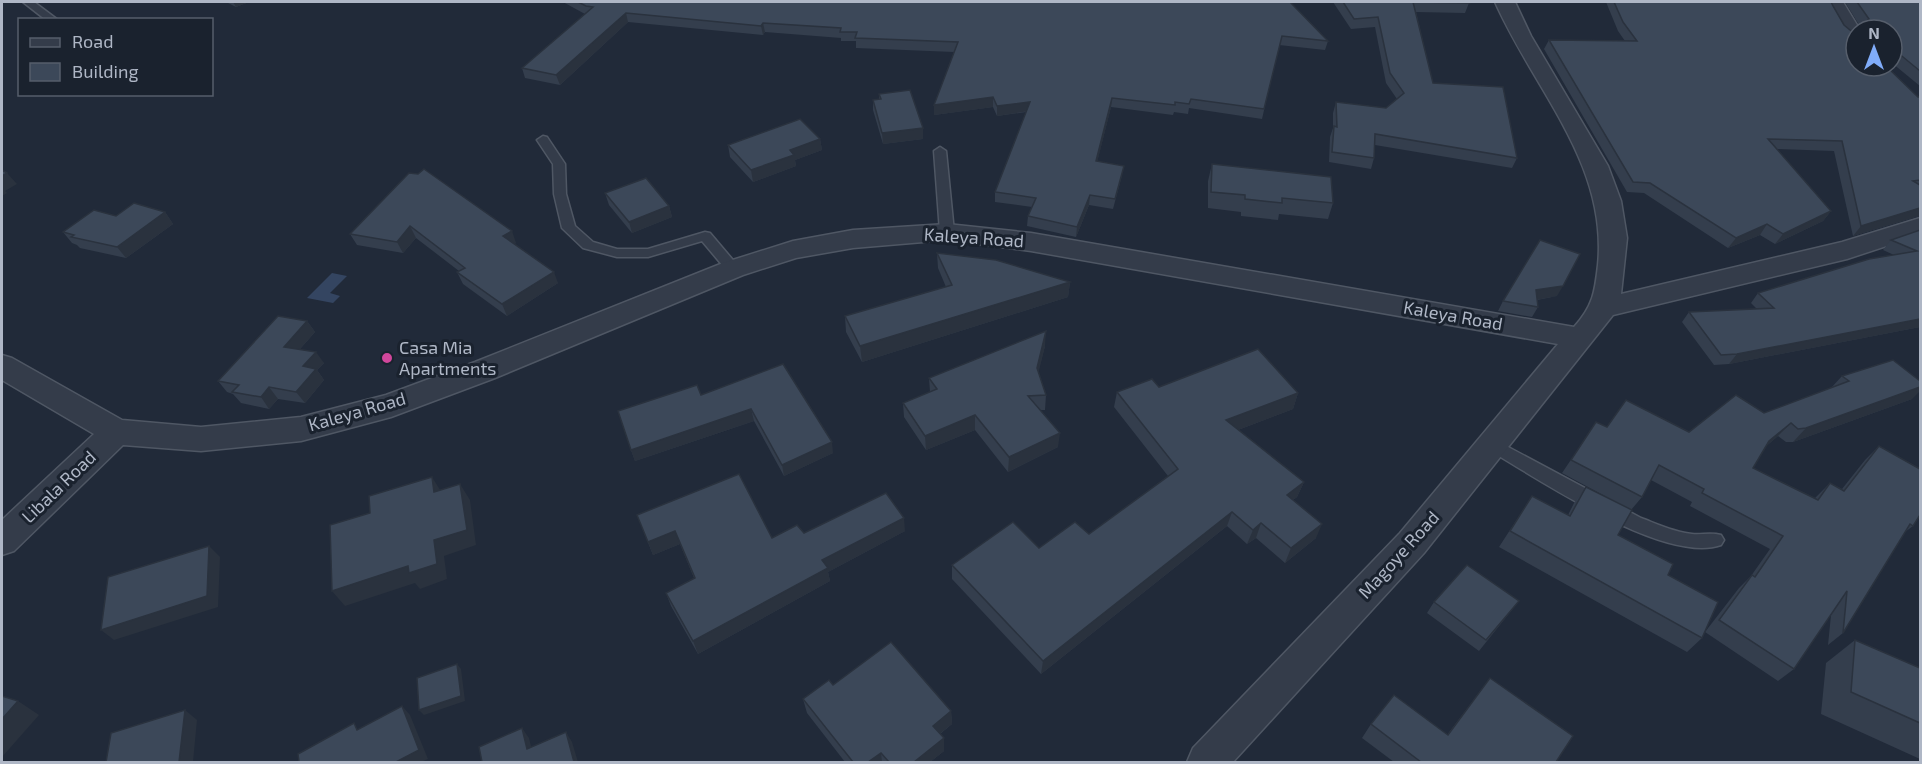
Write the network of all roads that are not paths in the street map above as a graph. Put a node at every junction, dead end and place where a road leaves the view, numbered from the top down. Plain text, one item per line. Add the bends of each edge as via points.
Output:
1 (28, 2) edge
2 (1505, 2) edge
3 (1833, 2) edge
4 (50, 18) edge
5 (1844, 24) edge
6 (543, 140) dead end
7 (940, 151) dead end
8 (1920, 226) edge
9 (947, 232) junction
10 (733, 269) junction
11 (1604, 308) junction
12 (1581, 338) junction
13 (2, 366) edge
14 (116, 432) junction
15 (1493, 445) junction
16 (1715, 540) dead end
17 (2, 541) edge
18 (1207, 762) edge

1 - 4 lane
2 - 11 street via 1516,31 1585,139 1613,212 1614,260
3 - 5 street
6 - 10 lane via 559,164 560,194 569,228 588,245 617,254 648,253 705,236
7 - 9 lane
8 - 11 street via 1847,250
9 - 10 street, Kaleya Road via 853,239 793,250
9 - 12 street, Kaleya Road via 1031,242
10 - 14 street, Kaleya Road via 486,370 391,405 301,429 201,440
11 - 12 street
12 - 15 street, Magoye Road
13 - 14 street, Kaleya Road
14 - 17 street, Libala Road
15 - 16 lane via 1627,520 1682,540
15 - 18 street, Magoye Road via 1412,543

